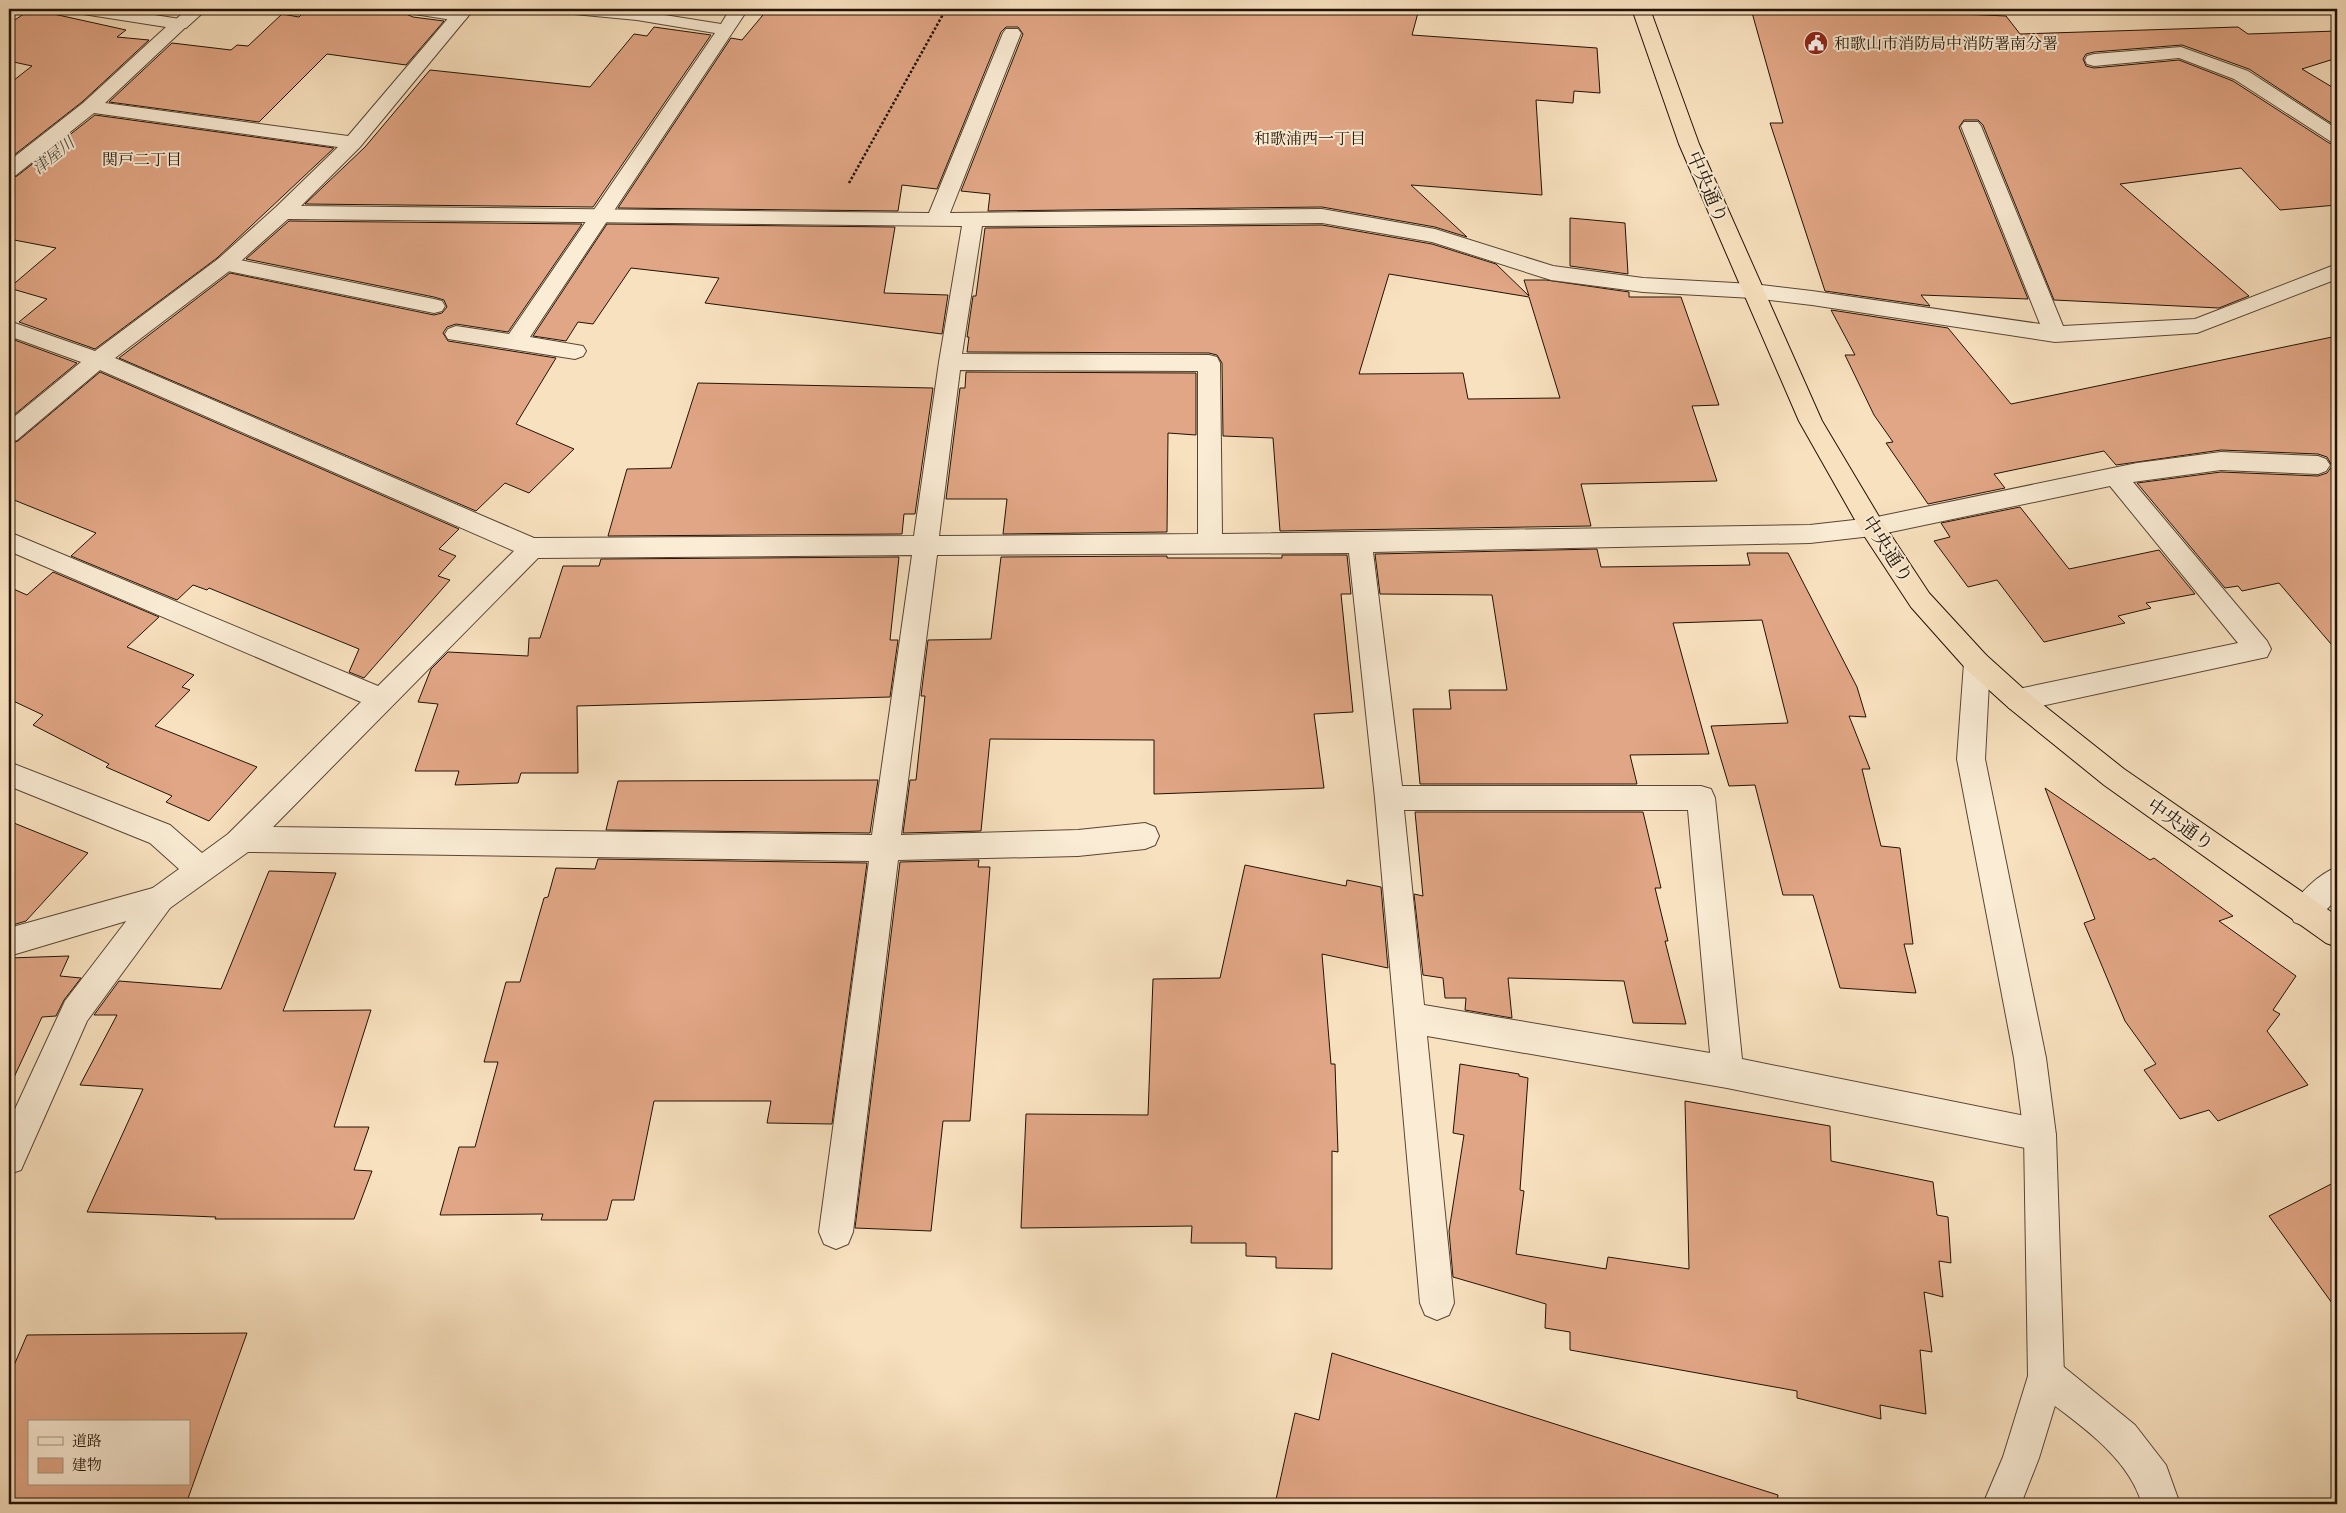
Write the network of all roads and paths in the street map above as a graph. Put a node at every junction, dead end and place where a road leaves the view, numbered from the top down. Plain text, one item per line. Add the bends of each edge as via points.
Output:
1 (83, 9) edge
2 (198, 9) edge
3 (414, 9) edge
4 (574, 9) edge
5 (738, 9) edge
6 (946, 9) edge
7 (1640, 9) edge
8 (117, 11) edge
9 (462, 12) edge
10 (650, 13) edge
11 (180, 24) junction
12 (726, 30) junction
13 (1012, 33) dead end
14 (2094, 60) dead end
15 (90, 107) junction
16 (1972, 126) dead end
17 (2337, 137) edge
18 (353, 144) junction
19 (9, 171) edge
20 (283, 212) junction
21 (600, 217) junction
22 (829, 218) junction
23 (937, 219) junction
24 (972, 220) junction
25 (225, 264) junction
26 (2337, 271) edge
27 (1753, 291) junction
28 (434, 306) dead end
29 (9, 328) edge
30 (456, 334) dead end
31 (2055, 334) junction
32 (515, 342) junction
33 (575, 351) dead end
34 (98, 360) junction
35 (950, 362) junction
36 (9, 434) edge
37 (2318, 465) dead end
38 (2115, 476) junction
39 (1872, 527) junction
40 (9, 541) edge
41 (1360, 543) junction
42 (1210, 544) junction
43 (925, 545) junction
44 (532, 548) junction
45 (1977, 663) junction
46 (382, 699) junction
47 (2018, 700) junction
48 (9, 774) edge
49 (1389, 798) junction
50 (1145, 836) dead end
51 (242, 839) junction
52 (885, 848) junction
53 (201, 870) junction
54 (2337, 880) edge
55 (160, 899) junction
56 (2304, 912) junction
57 (2337, 933) edge
58 (9, 942) edge
59 (1410, 1018) junction
60 (1726, 1072) junction
61 (2040, 1135) junction
62 (9, 1158) edge
63 (836, 1232) dead end
64 (1437, 1303) dead end
65 (2046, 1376) junction
66 (2002, 1504) edge
67 (2161, 1504) edge

1 - 8 street
2 - 11 street
3 - 9 street
4 - 10 street
5 - 12 street
6 - 22 path
7 - 27 highway, 中央通り via 1689,144
8 - 11 street
9 - 18 street
10 - 12 street
11 - 15 street
12 - 21 street
13 - 23 street
14 - 17 street via 2181,52 2241,75
15 - 18 street
15 - 19 street
16 - 31 street
18 - 20 street
20 - 21 street
20 - 25 street
21 - 22 street
21 - 32 street
22 - 23 street
23 - 24 street
24 - 27 street via 1322,216 1435,236 1551,273 1643,285
24 - 35 street
25 - 28 street
25 - 34 street
26 - 31 street via 2197,326
27 - 31 street
27 - 39 highway, 中央通り via 1811,421
29 - 34 street
30 - 32 street
32 - 33 street
34 - 36 street
34 - 44 street
35 - 42 street via 1209,363
35 - 43 street
37 - 38 street via 2221,462
38 - 39 street
38 - 47 street via 2258,649
39 - 41 street via 1810,534
39 - 45 highway, 中央通り via 1920,600
40 - 46 street
41 - 42 street
41 - 49 street
42 - 43 street
43 - 44 street
43 - 52 street
44 - 46 street
45 - 47 highway, 中央通り
45 - 61 street via 1971,759 2030,1058
46 - 51 street
47 - 56 highway, 中央通り via 2114,777
48 - 53 street via 160,834
49 - 59 street
49 - 60 street via 1701,798
50 - 52 street via 1078,843
51 - 52 street
51 - 53 street
52 - 63 street
53 - 55 street
54 - 56 street
55 - 58 street
55 - 62 street via 76,1011
56 - 57 highway, 中央通り
59 - 60 street
59 - 64 street
60 - 61 street
61 - 65 street
65 - 66 street via 2021,1458
65 - 67 street via 2122,1438 2153,1478

